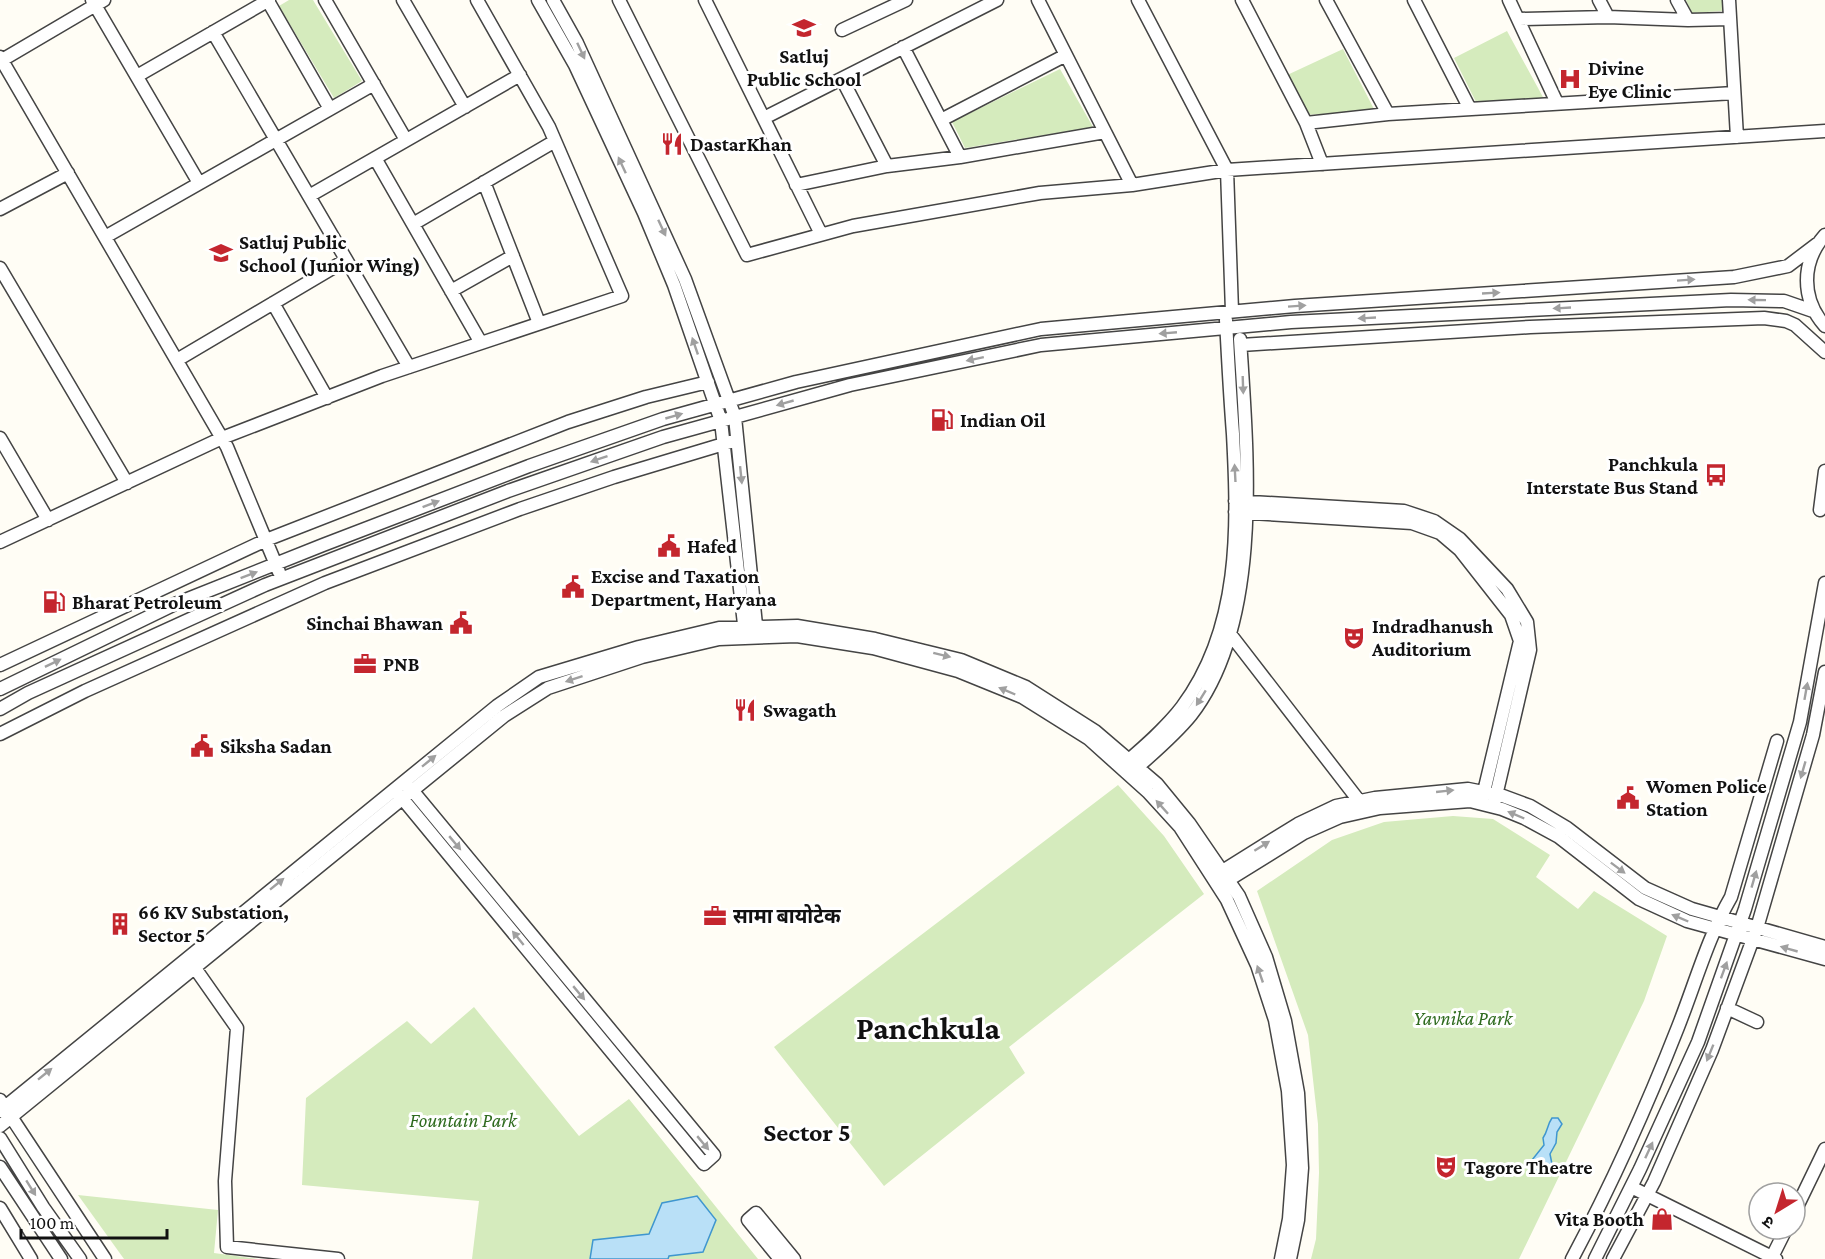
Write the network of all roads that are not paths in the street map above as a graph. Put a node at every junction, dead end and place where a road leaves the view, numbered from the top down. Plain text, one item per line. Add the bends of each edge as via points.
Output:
1 (269, 0) edge
2 (325, 0) edge
3 (403, 0) edge
4 (477, 0) edge
5 (538, 0) edge
6 (553, 0) edge
7 (619, 0) edge
8 (705, 0) edge
9 (906, 0) edge
10 (997, 0) edge
11 (1038, 0) edge
12 (1138, 0) edge
13 (1242, 0) edge
14 (1326, 0) edge
15 (1414, 0) edge
16 (1509, 0) edge
17 (1599, 0) edge
18 (1677, 0) edge
19 (1729, 0) edge
20 (97, 2) edge
21 (1608, 17) junction
22 (1520, 19) junction
23 (1730, 19) junction
24 (1688, 21) junction
25 (842, 30) dead end
26 (213, 32) junction
27 (903, 47) junction
28 (1066, 55) junction
29 (1, 58) edge
30 (520, 75) junction
31 (137, 76) junction
32 (842, 79) junction
33 (374, 84) junction
34 (1734, 93) junction
35 (1557, 104) junction
36 (465, 107) junction
37 (330, 109) junction
38 (1470, 109) junction
39 (1388, 114) junction
40 (764, 118) junction
41 (941, 120) junction
42 (1306, 123) junction
43 (1825, 131) edge
44 (1105, 132) junction
45 (1737, 137) junction
46 (276, 140) junction
47 (406, 140) junction
48 (555, 141) junction
49 (960, 157) junction
50 (375, 158) junction
51 (1322, 164) junction
52 (887, 166) junction
53 (1227, 170) junction
54 (68, 173) junction
55 (484, 182) junction
56 (199, 183) junction
57 (796, 185) junction
58 (1132, 185) junction
59 (309, 196) junction
60 (0, 209) edge
61 (413, 224) junction
62 (821, 234) junction
63 (105, 237) junction
64 (1821, 239) edge
65 (513, 256) junction
66 (346, 260) junction
67 (0, 268) edge
68 (451, 291) junction
69 (273, 303) junction
70 (1232, 311) junction
71 (1813, 311) junction
72 (539, 323) junction
73 (1825, 326) edge
74 (1240, 327) junction
75 (1226, 328) junction
76 (481, 343) junction
77 (1241, 345) junction
78 (1825, 352) edge
79 (177, 360) junction
80 (409, 367) junction
81 (708, 382) junction
82 (327, 398) junction
83 (729, 400) junction
84 (715, 404) junction
85 (735, 417) junction
86 (721, 421) junction
87 (0, 438) edge
88 (222, 438) junction
89 (737, 440) junction
90 (723, 443) junction
91 (1825, 471) edge
92 (126, 483) junction
93 (1240, 507) junction
94 (1820, 510) dead end
95 (48, 520) junction
96 (266, 540) junction
97 (0, 542) edge
98 (276, 564) junction
99 (282, 579) junction
100 (1825, 583) edge
101 (1222, 622) junction
102 (751, 632) junction
103 (1230, 636) junction
104 (18, 656) junction
105 (0, 665) edge
106 (1825, 672) edge
107 (28, 676) junction
108 (0, 689) edge
109 (0, 709) edge
110 (0, 734) edge
111 (1777, 741) dead end
112 (1129, 767) junction
113 (403, 790) junction
114 (1489, 799) junction
115 (1358, 801) junction
116 (1368, 811) junction
117 (1220, 879) junction
118 (1717, 923) junction
119 (1738, 929) junction
120 (1755, 934) junction
121 (1825, 947) edge
122 (1825, 959) edge
123 (191, 963) junction
124 (1727, 1008) junction
125 (1757, 1022) dead end
126 (4, 1109) edge
127 (0, 1126) edge
128 (0, 1138) edge
129 (1825, 1149) edge
130 (0, 1167) edge
131 (1820, 1173) edge
132 (1631, 1187) junction
133 (1807, 1193) edge
134 (1647, 1195) junction
135 (0, 1208) edge
136 (761, 1227) dead end
137 (1781, 1241) edge
138 (780, 1253) edge
139 (57, 1257) edge
140 (1773, 1258) edge
141 (31, 1259) edge
142 (80, 1259) edge
143 (105, 1259) edge
144 (338, 1259) edge
145 (794, 1259) edge
146 (1281, 1259) edge
147 (1290, 1259) edge
148 (1572, 1259) edge
149 (1595, 1259) edge
150 (1613, 1259) edge

1 - 26 street
1 - 37 street
2 - 33 street
3 - 36 street
4 - 30 street
81 -> 5 street via 644,213 575,65
6 -> 83 street via 578,43 685,279
7 - 62 street via 747,255
8 - 40 street
9 - 25 street
10 - 27 street
11 - 28 street
12 - 53 street
13 - 42 street
14 - 39 street
15 - 38 street
16 - 22 street
17 - 21 street
18 - 24 street
19 - 23 street
20 - 29 street
20 - 31 street
21 - 22 street
21 - 24 street
22 - 35 street
23 - 24 street
23 - 34 street
26 - 31 street
26 - 46 street
27 - 32 street
27 - 41 street
28 - 41 street
28 - 44 street
29 - 54 street
30 - 36 street
30 - 48 street
31 - 56 street
32 - 40 street
32 - 52 street
33 - 37 street
33 - 47 street
34 - 35 street
34 - 45 street
35 - 38 street
36 - 47 street
37 - 46 street
38 - 39 street
39 - 42 street
40 - 57 street
41 - 49 street
42 - 51 street
43 - 45 street
44 - 49 street
44 - 58 street
45 - 51 street
46 - 56 street
46 - 59 street
47 - 50 street
48 - 55 street
48 - 72 street via 622,296
49 - 52 street
50 - 59 street
50 - 61 street
51 - 53 street
52 - 57 street
53 - 58 street
53 - 70 street
54 - 60 street
54 - 63 street
55 - 61 street
55 - 65 street
56 - 63 street
57 - 62 street
58 - 62 street via 1040,193
59 - 66 street
61 - 68 street
63 - 79 street
70 -> 64 street via 1734,277 1788,266
64 - 71 street via 1808,264 1806,288
65 - 68 street
65 - 72 street
66 - 69 street
66 - 80 street
67 - 92 street
68 - 76 street
69 - 79 street
69 - 82 street
70 - 74 street
70 - 75 street
70 - 83 street via 1041,329
71 - 73 street
71 -> 74 street via 1784,301 1731,300
72 - 76 street
74 - 75 street
74 - 77 street
75 -> 85 street via 1041,345 850,385
93 -> 75 street
76 - 80 street
77 - 78 street via 1530,327 1764,318 1795,325
77 -> 93 street
79 - 88 street
80 - 82 street
81 - 84 street
81 - 96 street via 568,422
82 - 88 street
83 - 84 street
83 - 85 street
84 - 86 street
98 -> 84 street via 529,466
85 - 86 street
85 - 89 street
86 - 90 street
86 -> 99 street via 508,491
87 - 95 street
88 - 92 street
88 - 96 street
89 - 90 street
89 -> 102 street
90 - 102 street
90 - 110 street via 520,509 325,583 85,691
91 - 94 street
92 - 95 street
93 - 101 street
93 - 103 street via 1245,549
93 - 114 street via 1404,511 1434,521 1460,539 1507,589 1527,622 1530,650
95 - 97 street
96 - 98 street
96 - 104 street
98 - 99 street
107 -> 98 street via 175,604
99 - 109 street
119 -> 100 street via 1800,722
101 - 103 street
101 - 112 street via 1199,680 1181,708
102 - 112 street via 862,647 958,670 1022,697
102 - 113 street via 539,677 497,706
103 -> 112 street via 1191,715
103 - 115 street
104 - 105 street
104 - 107 street
106 -> 120 street via 1813,735
107 - 108 street
111 - 118 street via 1731,897
112 - 117 street via 1157,784 1189,823
113 -> 113 street via 714,1155 704,1164
113 - 123 street
115 -> 114 street via 1468,789
114 - 116 street
114 - 118 street via 1559,837 1638,899 1687,921
115 - 116 street
117 -> 115 street via 1298,824 1336,806
116 - 117 street via 1340,817 1304,833
146 -> 117 street via 1293,1166 1288,1092 1275,1020 1257,965
117 - 147 street via 1239,896 1266,957 1285,1021 1298,1093 1302,1168
118 - 119 street
118 - 148 street via 1636,1129
119 - 120 street
132 -> 119 street via 1698,1042
120 - 121 street
122 -> 120 street
120 - 124 street
123 - 126 street
123 - 144 street via 237,1028 225,1181 227,1246
124 - 125 street
124 -> 134 street
126 - 127 street
126 - 143 street
128 -> 142 street
129 - 131 street
130 - 139 street
131 - 133 street
132 - 134 street
132 - 149 street
134 - 140 street
134 - 150 street
135 - 141 street
136 - 138 street
137 - 140 street
138 - 145 street

